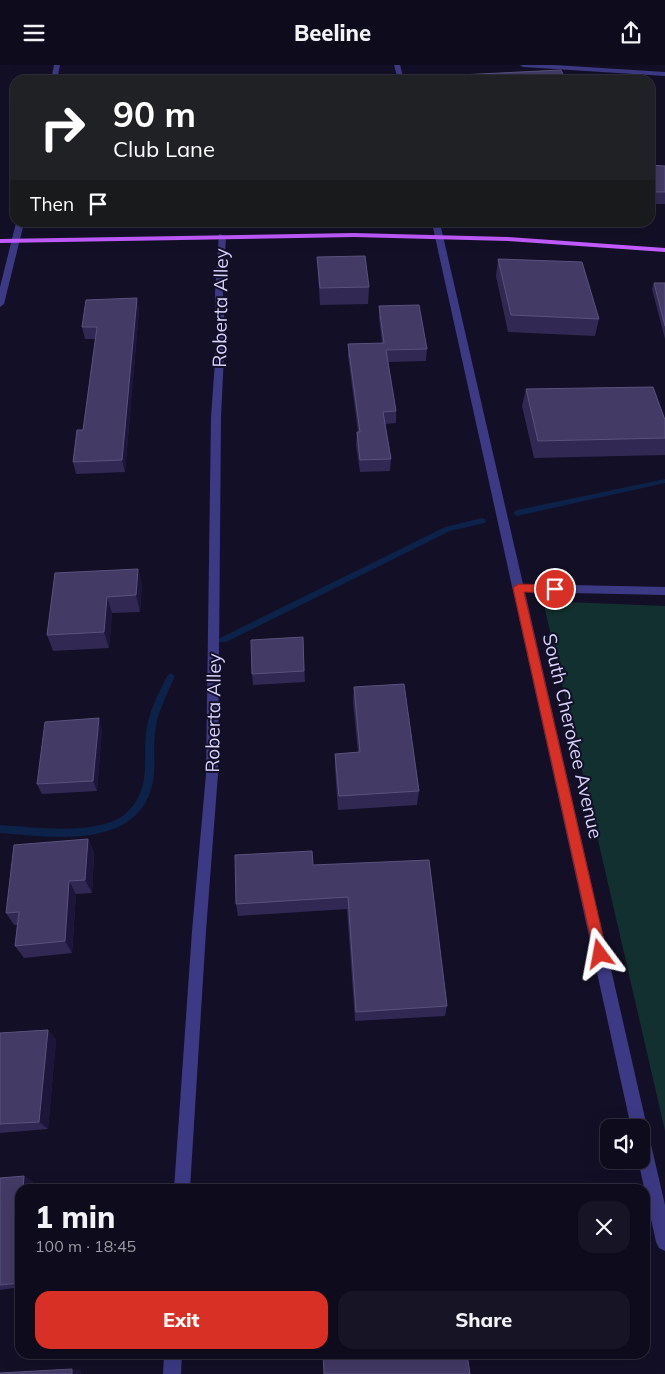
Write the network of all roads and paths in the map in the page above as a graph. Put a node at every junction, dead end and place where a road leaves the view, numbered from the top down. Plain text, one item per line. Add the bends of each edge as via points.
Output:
1 (523, 65) edge
2 (665, 74) edge
3 (19, 227) edge
4 (437, 227) edge
5 (222, 236) junction
6 (439, 237) junction
7 (0, 241) edge
8 (16, 241) junction
9 (665, 251) edge
10 (0, 304) edge
11 (518, 588) junction
12 (665, 591) edge
13 (637, 1119) edge
14 (648, 1169) edge
15 (182, 1184) edge
16 (665, 1242) edge
17 (173, 1359) edge
18 (172, 1374) edge

1 - 2 street
3 - 8 street
4 - 6 street, South Cherokee Avenue
5 - 6 main road
5 - 8 main road
5 - 15 street, Roberta Alley via 216,417 212,774
6 - 9 main road
6 - 11 street, South Cherokee Avenue
7 - 8 main road
8 - 10 street
11 - 12 street
11 - 13 street, South Cherokee Avenue
14 - 16 street
17 - 18 street

